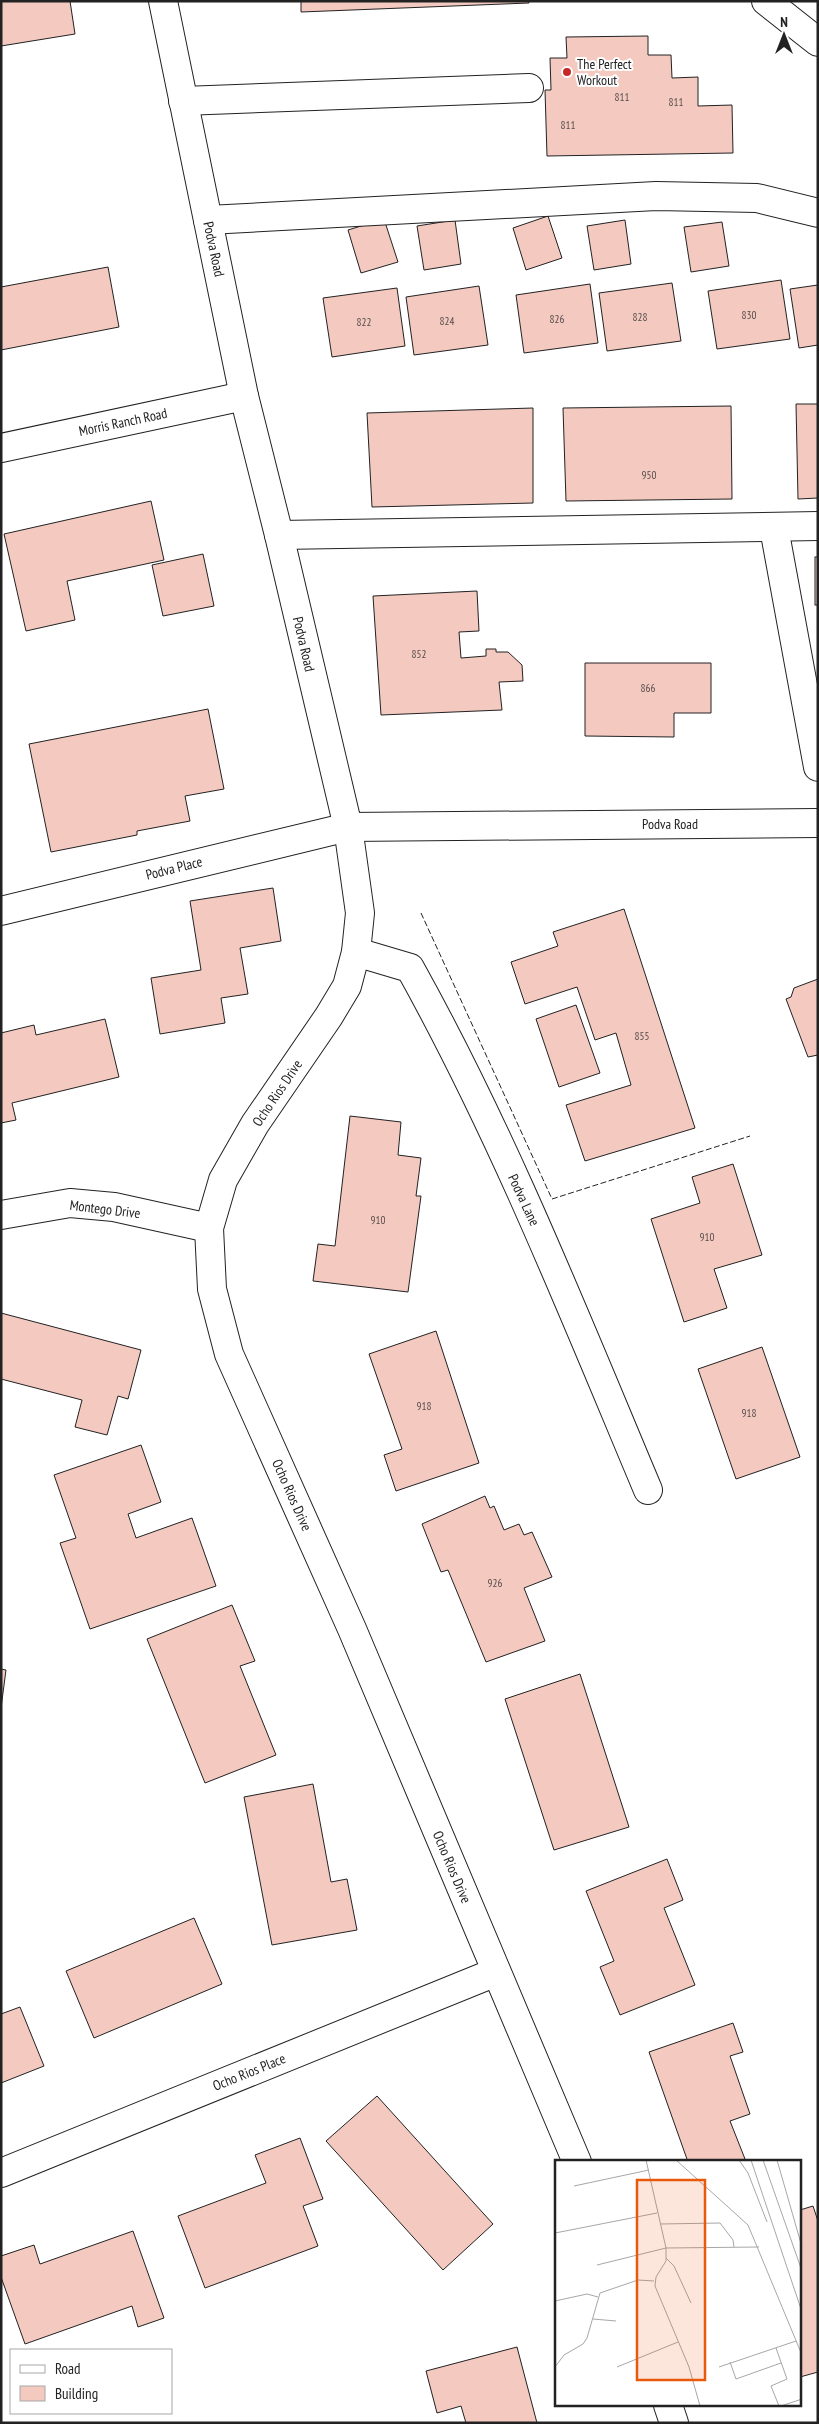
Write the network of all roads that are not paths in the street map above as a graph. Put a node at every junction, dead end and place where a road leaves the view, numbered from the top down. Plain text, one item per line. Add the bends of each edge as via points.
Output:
1 (163, 1) edge
2 (766, 1) edge
3 (818, 42) edge
4 (530, 88) dead end
5 (183, 102) junction
6 (818, 213) edge
7 (208, 220) junction
8 (244, 396) junction
9 (1, 448) edge
10 (818, 526) edge
11 (774, 528) junction
12 (279, 535) junction
13 (818, 767) edge
14 (818, 823) edge
15 (348, 827) junction
16 (1, 910) edge
17 (356, 952) junction
18 (1, 1215) edge
19 (209, 1228) junction
20 (648, 1490) dead end
21 (496, 1972) junction
22 (576, 2160) edge
23 (1, 2173) edge
24 (668, 2406) edge
25 (674, 2423) edge

1 - 5 street, Podva Road
2 - 3 street
4 - 5 street
5 - 7 street, Podva Road
6 - 7 street via 757,198 656,196
7 - 8 street, Podva Road
8 - 9 street, Morris Ranch Road
8 - 12 street, Podva Road
10 - 11 street
11 - 12 street
11 - 13 street
12 - 15 street, Podva Road
14 - 15 street, Podva Road
15 - 16 street, Podva Place
15 - 17 street, Ocho Rios Drive via 360,913
17 - 19 street, Ocho Rios Drive via 347,986 255,1124 223,1180
17 - 20 street, Podva Lane via 410,968 452,1043 556,1269
18 - 19 street, Montego Drive via 70,1203 114,1207
19 - 21 street, Ocho Rios Drive via 212,1288 229,1354 352,1629
21 - 22 street, Ocho Rios Drive
21 - 23 street, Ocho Rios Place
24 - 25 street

